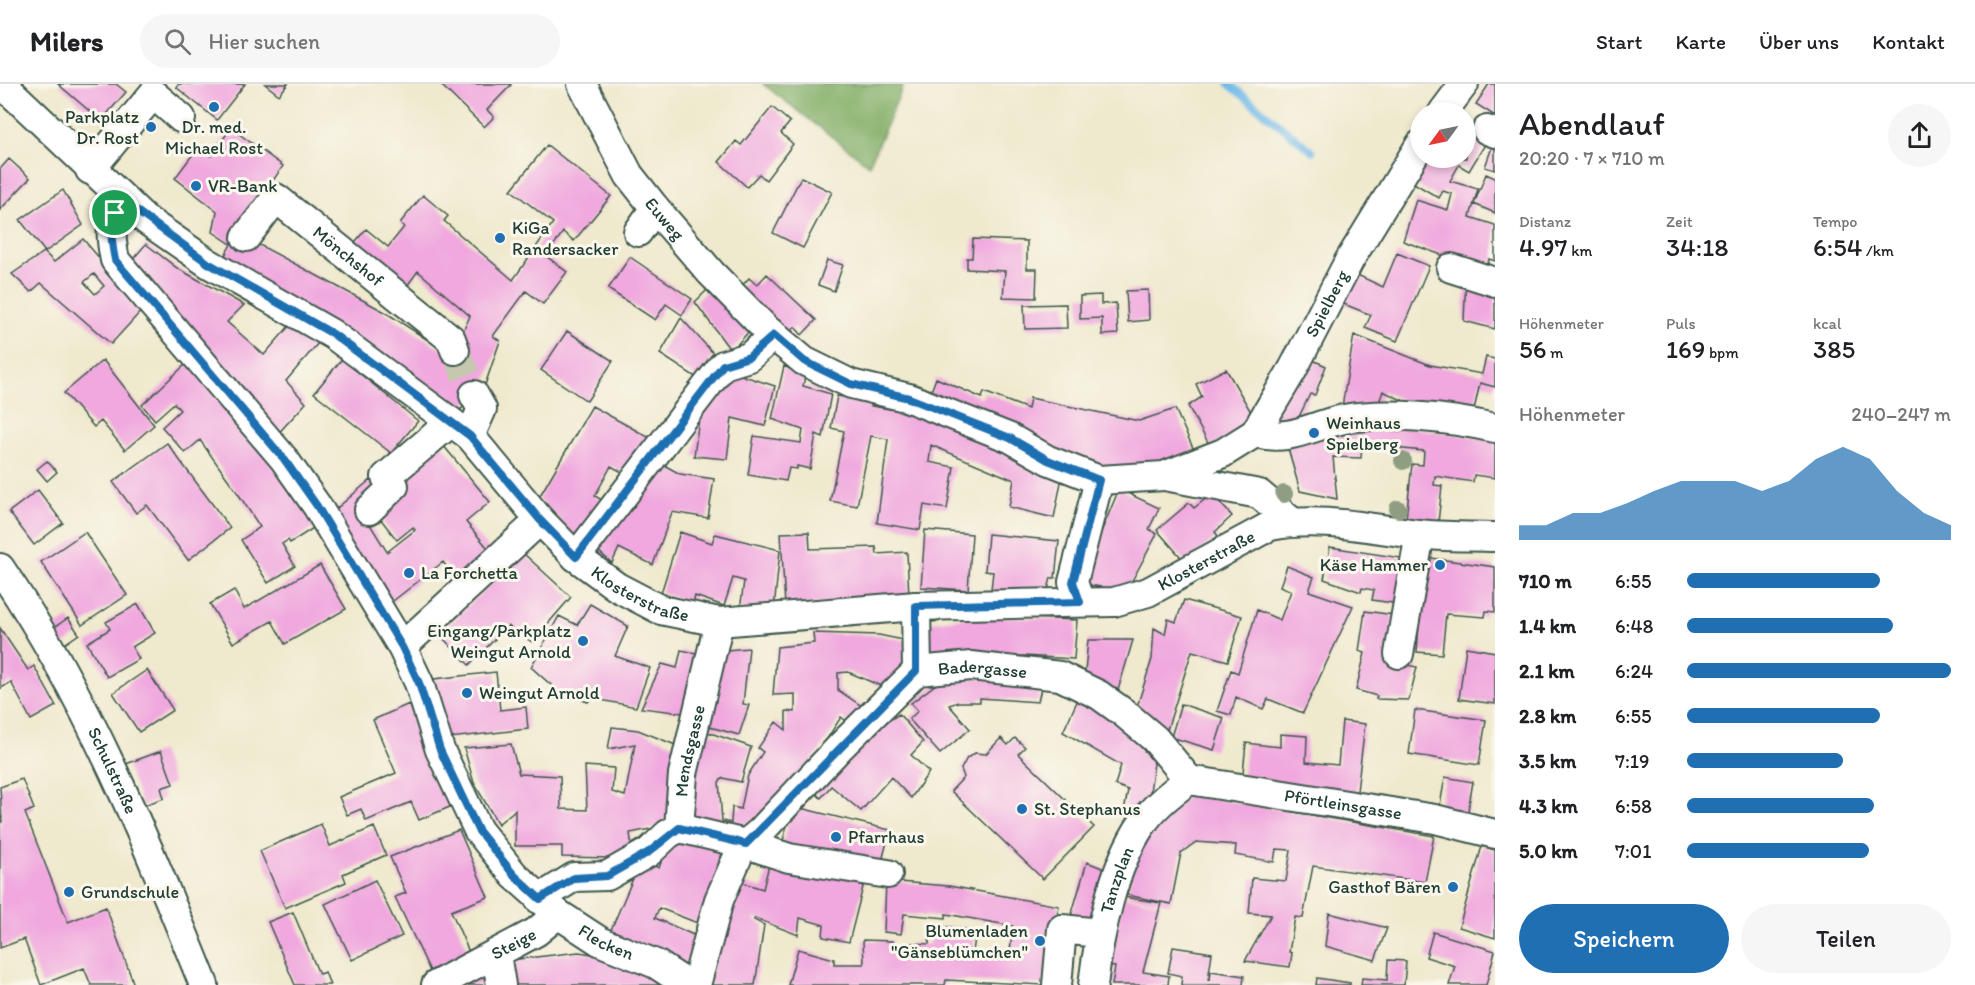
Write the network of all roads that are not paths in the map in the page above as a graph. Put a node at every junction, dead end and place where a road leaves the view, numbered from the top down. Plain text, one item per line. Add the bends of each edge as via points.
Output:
1 (2, 84) edge
2 (582, 84) edge
3 (1464, 84) edge
4 (1450, 102) edge
5 (181, 118) dead end
6 (1410, 161) edge
7 (90, 170) junction
8 (123, 201) junction
9 (655, 208) junction
10 (638, 232) dead end
11 (246, 237) dead end
12 (1451, 268) dead end
13 (1495, 282) edge
14 (774, 335) junction
15 (455, 350) tunnel mouth
16 (474, 395) tunnel mouth
17 (1495, 428) edge
18 (460, 429) junction
19 (1255, 433) junction
20 (1164, 476) junction
21 (1099, 480) junction
22 (369, 510) dead end
23 (540, 520) junction
24 (1292, 522) junction
25 (1420, 534) junction
26 (1495, 537) edge
27 (576, 557) junction
28 (0, 568) edge
29 (1080, 602) junction
30 (916, 606) junction
31 (719, 622) junction
32 (402, 647) junction
33 (1399, 654) dead end
34 (916, 671) junction
35 (1189, 780) junction
36 (679, 828) junction
37 (1495, 834) edge
38 (746, 844) junction
39 (888, 874) dead end
40 (549, 907) junction
41 (1099, 933) junction
42 (496, 954) junction
43 (204, 985) edge
44 (436, 985) edge
45 (501, 985) edge
46 (688, 985) edge
47 (696, 985) edge
48 (1057, 985) edge
49 (1093, 985) edge

1 - 7 street, Klosterstraße
2 - 9 street, Euweg via 629,175
3 - 4 street
5 - 7 street via 153,94
6 - 19 street, Spielberg via 1349,261
7 - 8 street, Klosterstraße
8 - 18 street, Klosterstraße via 208,263 333,334
8 - 32 street, Flecken via 110,232 115,260 284,459
9 - 10 street
9 - 14 street, Euweg via 711,273
11 - 15 street, Mönchshof via 276,198 451,339
12 - 13 street
14 - 21 street, Euweg via 804,361 851,384 909,398 1010,438 1048,460
14 - 27 street via 749,357 723,365
16 - 18 street via 482,409
17 - 19 street via 1465,421 1389,417 1344,419 1272,438
18 - 22 street via 386,477 393,486
18 - 23 street, Klosterstraße
19 - 20 street, Spielberg via 1223,453
20 - 21 street
20 - 24 street via 1259,494
21 - 29 street via 1073,582
23 - 27 street, Klosterstraße
23 - 32 street
24 - 25 street, Klosterstraße
24 - 29 street, Klosterstraße via 1270,526 1148,592 1114,602
25 - 26 street, Klosterstraße
25 - 33 street
27 - 31 street, Klosterstraße via 617,587 661,610
28 - 43 street, Schulstraße via 67,675 107,754
29 - 30 street, Klosterstraße
30 - 31 street, Klosterstraße
30 - 34 street
31 - 36 street, Mendsgasse via 683,774
32 - 40 street, Flecken via 419,683 440,750 478,830 514,875
34 - 35 street, Badergasse via 971,666 1060,676 1099,694 1124,713 1155,739
34 - 38 street, Badergasse
35 - 37 street, Pförtleinsgasse via 1435,819
35 - 41 street, Tanzplan via 1143,822 1130,845
36 - 38 street
36 - 40 street via 649,852 607,876 574,878
38 - 39 street via 789,858
38 - 47 street, Badergasse via 719,900
40 - 42 street, Steige via 536,932
40 - 46 street, Flecken via 601,942 656,964
41 - 48 street, Tanzplan via 1062,929
41 - 49 street, Tanzplan
42 - 44 street, Steige
42 - 45 street

